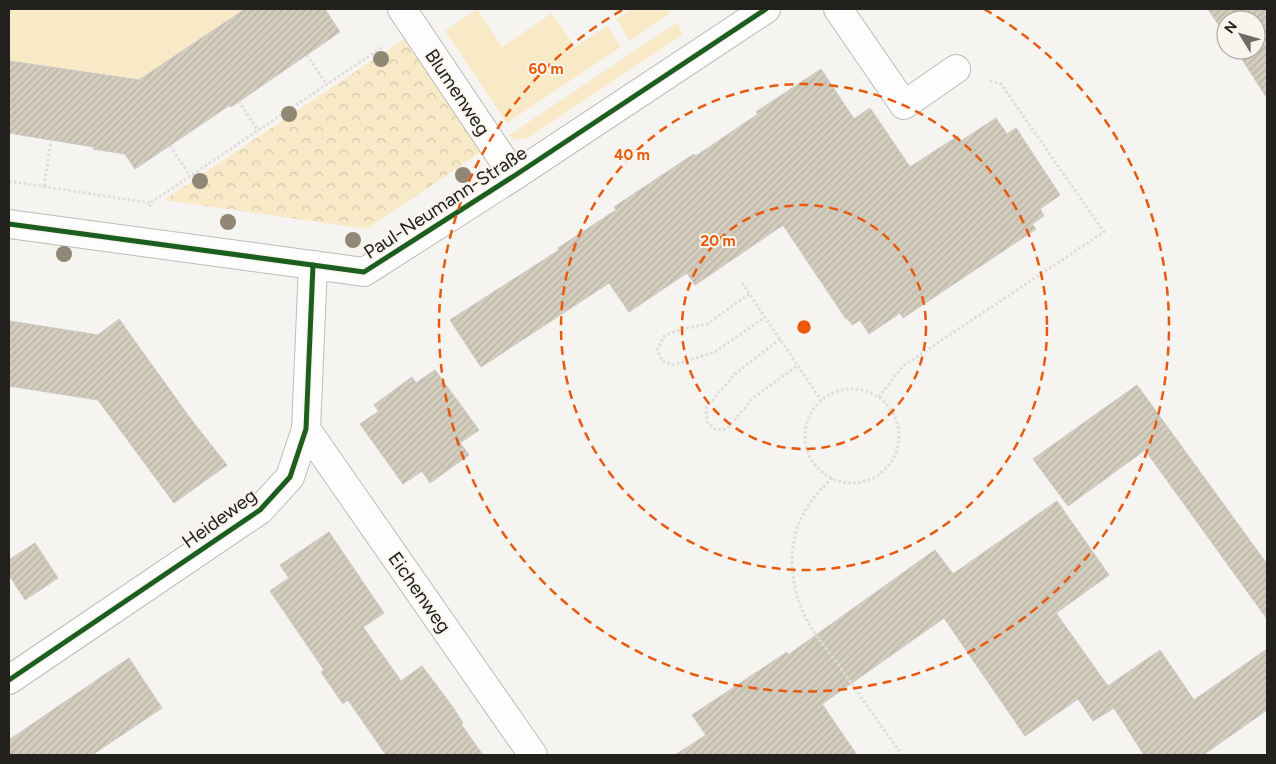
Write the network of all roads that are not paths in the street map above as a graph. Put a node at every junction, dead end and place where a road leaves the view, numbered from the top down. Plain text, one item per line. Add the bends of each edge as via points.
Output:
1 (766, 9) edge
2 (838, 9) edge
3 (408, 18) edge
4 (956, 69) road end
5 (514, 176) junction
6 (9, 224) edge
7 (312, 265) junction
8 (306, 429) junction
9 (9, 680) edge
10 (533, 755) edge

1 - 5 street, Paul-Neumann-Straße
2 - 4 street via 904,105
3 - 5 street, Blumenweg
5 - 7 street, Paul-Neumann-Straße via 364,272
6 - 7 street, Paul-Neumann-Straße
7 - 8 street, Heideweg
8 - 9 street, Heideweg via 290,477 260,510
8 - 10 street, Eichenweg

